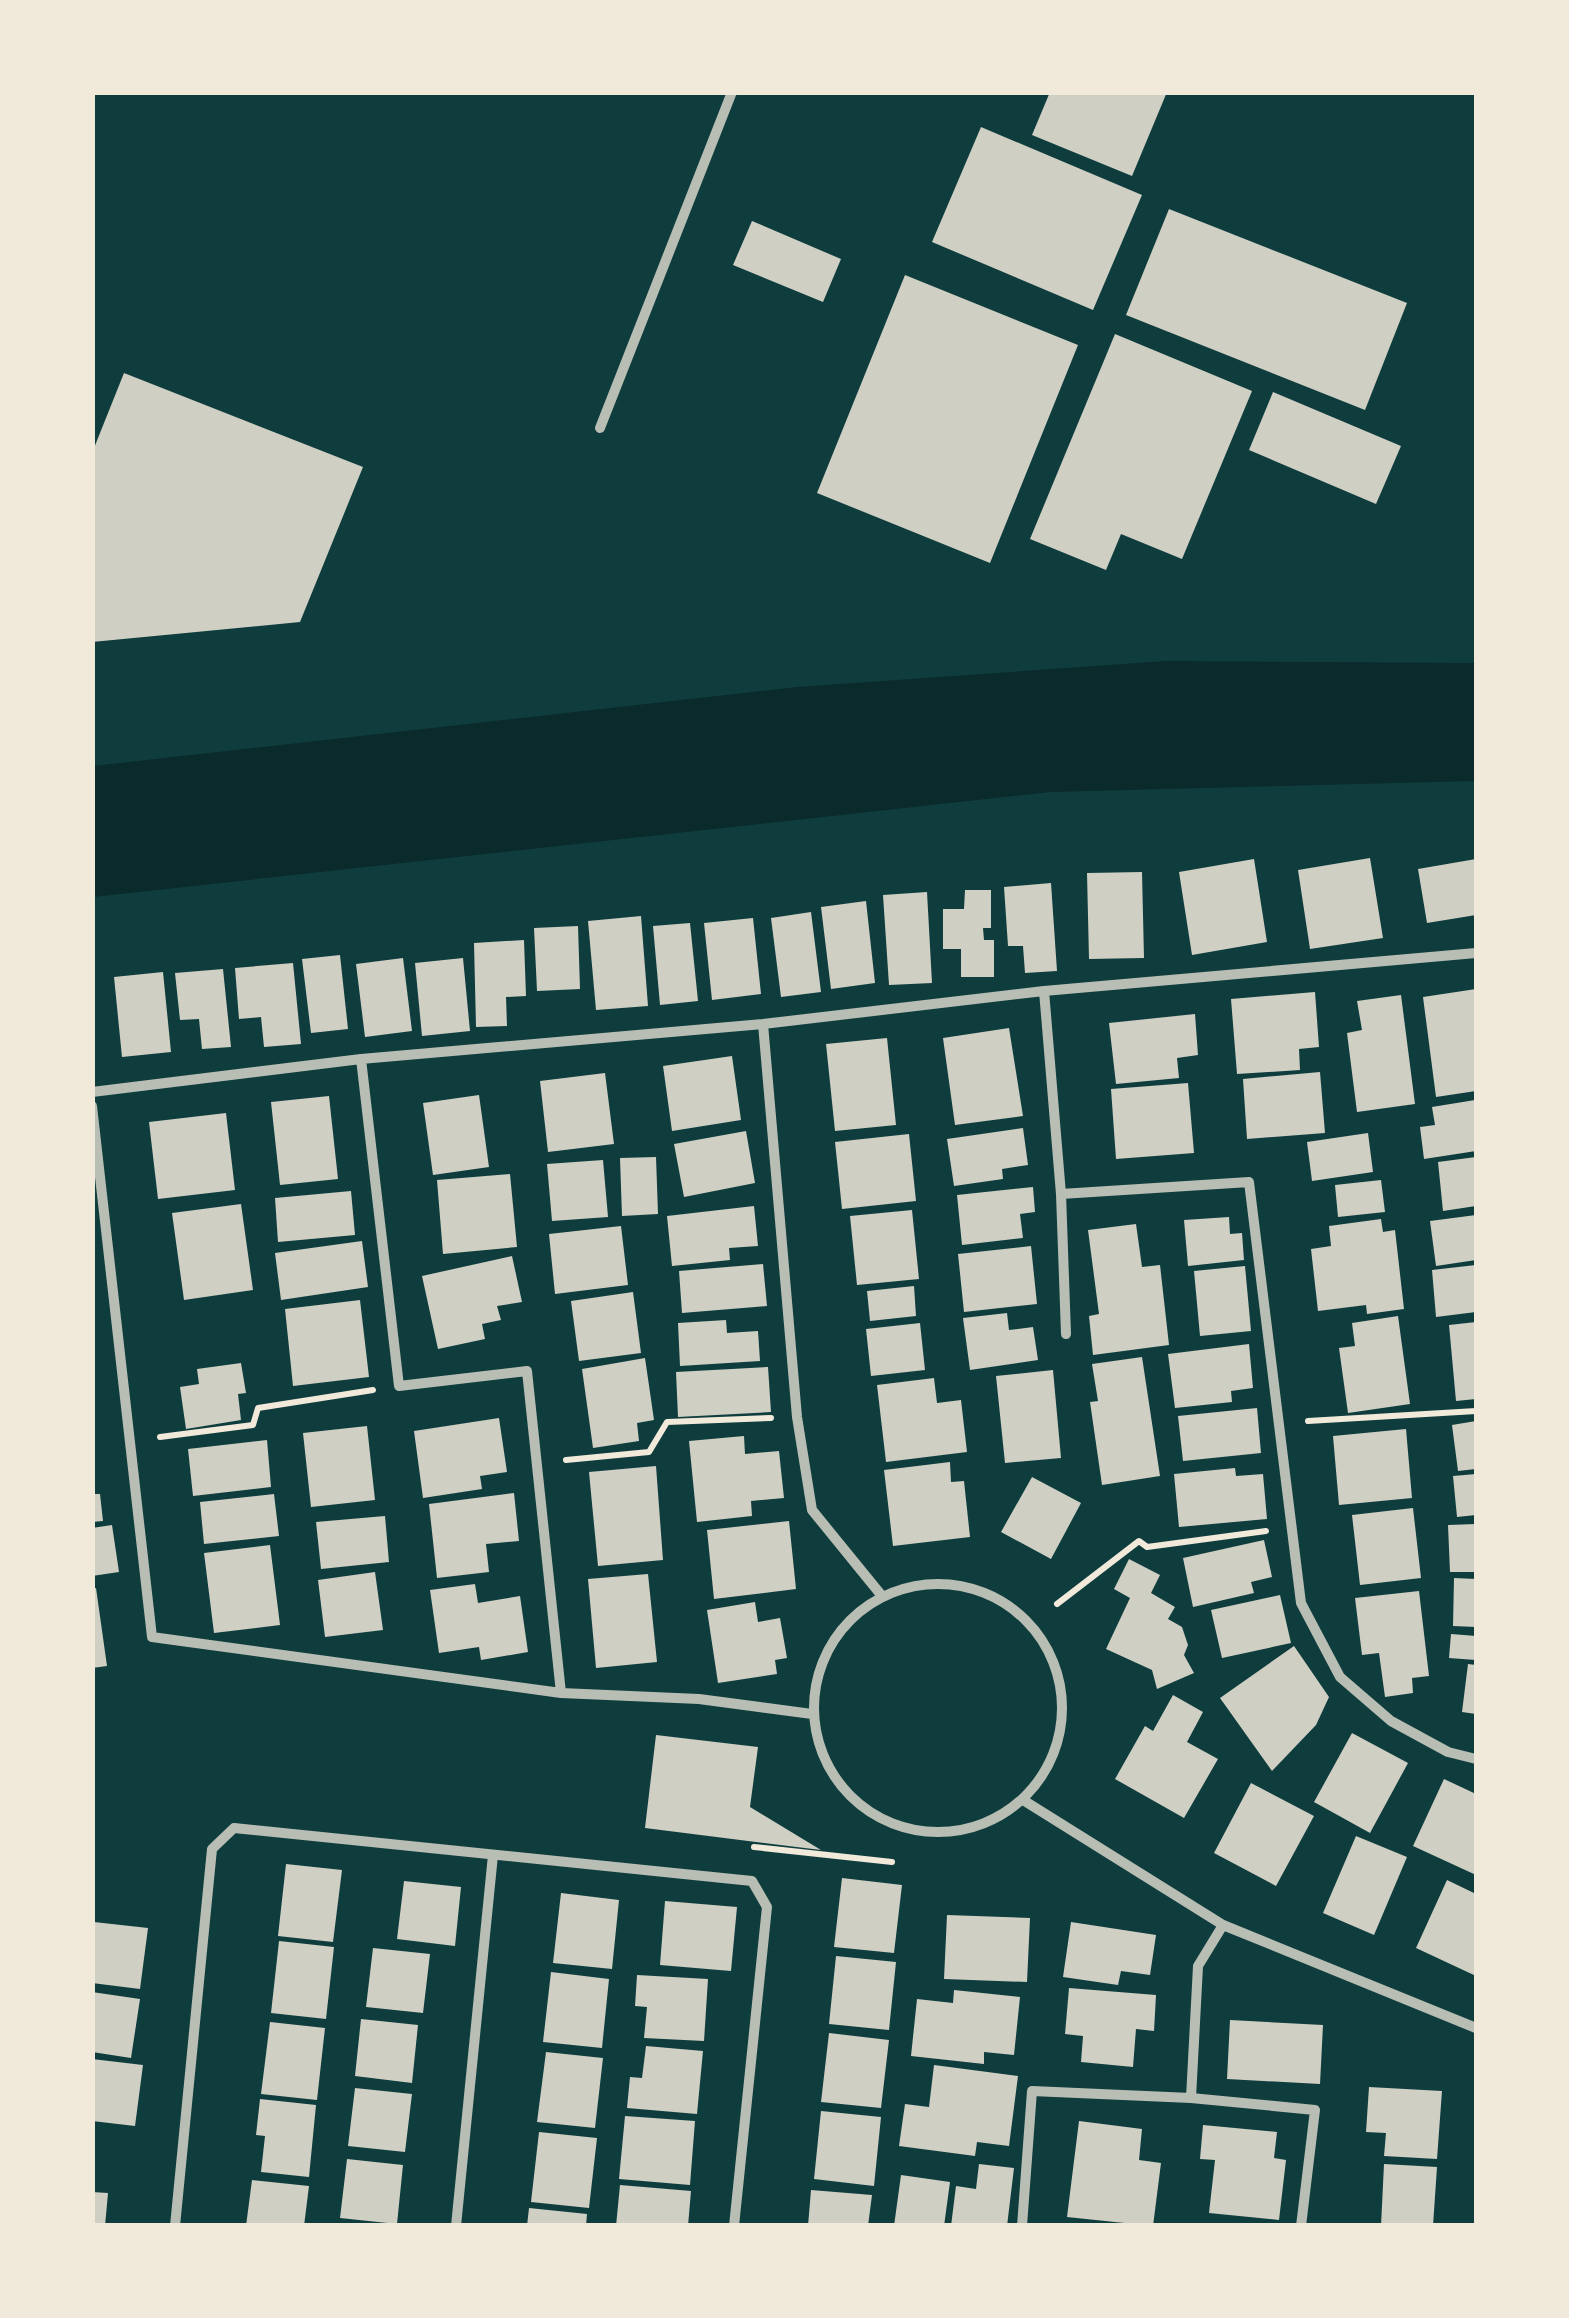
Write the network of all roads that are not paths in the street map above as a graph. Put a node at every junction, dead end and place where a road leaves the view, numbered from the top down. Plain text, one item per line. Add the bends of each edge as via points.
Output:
1 (732, 92) edge
2 (600, 428) dead end
3 (1476, 953) edge
4 (1044, 991) junction
5 (763, 1024) junction
6 (361, 1058) junction
7 (92, 1092) edge
8 (92, 1106) edge
9 (1060, 1194) junction
10 (1066, 1334) dead end
11 (882, 1596) junction
12 (561, 1693) junction
13 (812, 1714) junction
14 (1476, 1759) edge
15 (1023, 1800) junction
16 (492, 1855) junction
17 (1223, 1925) junction
18 (1476, 2028) edge
19 (1190, 2098) junction
20 (175, 2226) edge
21 (456, 2226) edge
22 (734, 2226) edge
23 (1022, 2226) edge
24 (1301, 2226) edge

1 - 2 street
3 - 4 street
4 - 5 street
4 - 9 street
5 - 6 street
5 - 11 street via 812,1510
6 - 7 street
6 - 12 street via 399,1386 527,1371
8 - 12 street via 152,1637
9 - 10 street
9 - 14 street via 1250,1182 1301,1603 1340,1677 1391,1721 1448,1752
11 - 13 street via 836,1634 817,1672
11 - 15 street via 945,1582 986,1592 1020,1613 1047,1646 1061,1685 1061,1727 1048,1766
12 - 13 street via 699,1699
13 - 15 street via 821,1753 842,1788 872,1815 909,1830 950,1833 989,1822
15 - 17 street
16 - 20 street via 234,1828 212,1849
16 - 21 street
16 - 22 street via 752,1881 767,1907
17 - 18 street
17 - 19 street via 1198,1966
19 - 23 street via 1032,2091
19 - 24 street via 1315,2110

